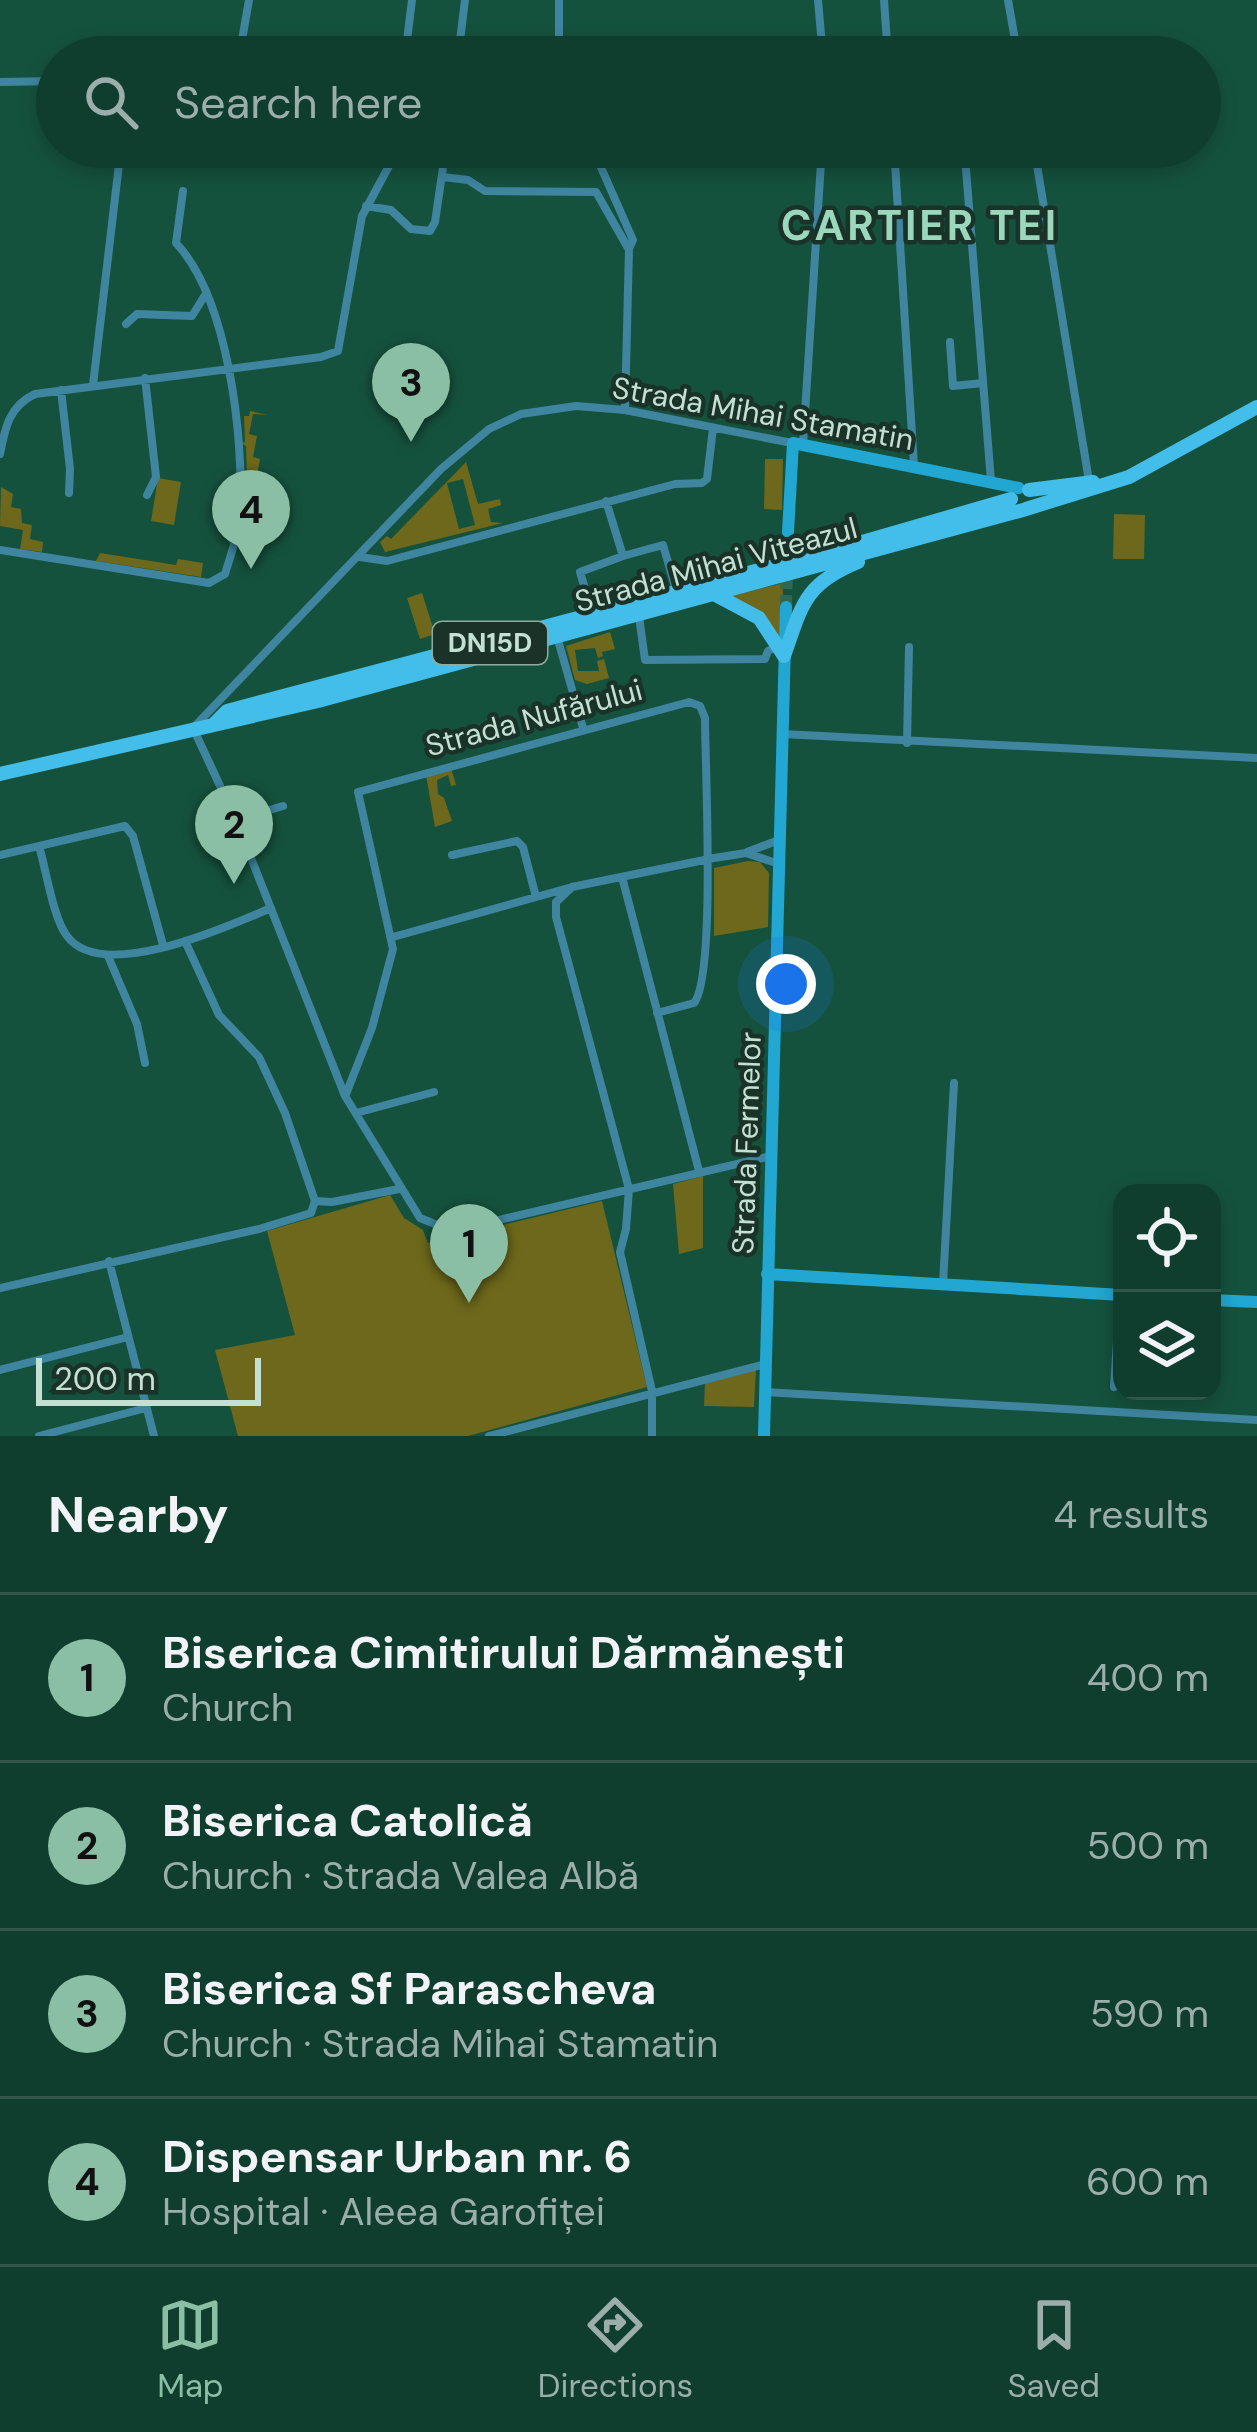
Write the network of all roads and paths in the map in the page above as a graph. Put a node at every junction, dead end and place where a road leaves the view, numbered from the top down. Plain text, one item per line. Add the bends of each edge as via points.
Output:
1 (249, 0) edge
2 (412, 0) edge
3 (465, 0) edge
4 (559, 0) edge
5 (818, 0) edge
6 (884, 0) edge
7 (1008, 0) edge
8 (243, 36) edge
9 (408, 36) edge
10 (461, 36) edge
11 (560, 36) edge
12 (821, 36) edge
13 (887, 36) edge
14 (1014, 36) edge
15 (36, 81) edge
16 (0, 82) edge
17 (119, 168) edge
18 (388, 168) edge
19 (444, 168) edge
20 (602, 168) edge
21 (821, 168) edge
22 (894, 168) edge
23 (965, 168) edge
24 (1037, 168) edge
25 (443, 177) junction
26 (183, 191) dead end
27 (366, 206) junction
28 (629, 249) junction
29 (205, 295) junction
30 (126, 324) dead end
31 (950, 343) dead end
32 (229, 368) junction
33 (145, 378) junction
34 (983, 383) junction
35 (93, 385) junction
36 (61, 390) junction
37 (1257, 407) edge
38 (626, 410) junction
39 (712, 428) junction
40 (798, 444) junction
41 (0, 454) edge
42 (914, 466) junction
43 (1144, 470) junction
44 (991, 481) junction
45 (1089, 483) junction
46 (68, 493) dead end
47 (147, 495) dead end
48 (1022, 499) junction
49 (606, 502) junction
50 (788, 532) tunnel mouth
51 (898, 544) junction
52 (0, 550) edge
53 (623, 556) junction
54 (360, 557) junction
55 (714, 594) junction
56 (668, 598) junction
57 (786, 607) tunnel mouth
58 (638, 614) junction
59 (593, 615) junction
60 (556, 631) junction
61 (909, 647) dead end
62 (781, 651) junction
63 (225, 706) junction
64 (215, 723) junction
65 (193, 728) junction
66 (584, 729) junction
67 (781, 734) junction
68 (907, 743) junction
69 (1257, 758) edge
70 (0, 774) edge
71 (283, 806) dead end
72 (236, 820) junction
73 (779, 840) junction
74 (39, 846) junction
75 (746, 853) junction
76 (0, 855) edge
77 (452, 855) dead end
78 (707, 860) junction
79 (778, 864) junction
80 (622, 877) junction
81 (572, 887) junction
82 (536, 897) junction
83 (271, 908) junction
84 (393, 937) junction
85 (185, 941) junction
86 (163, 945) junction
87 (109, 956) junction
88 (657, 1013) junction
89 (145, 1063) dead end
90 (953, 1083) dead end
91 (434, 1092) dead end
92 (346, 1096) junction
93 (356, 1113) junction
94 (771, 1156) junction
95 (699, 1171) junction
96 (399, 1189) junction
97 (629, 1189) junction
98 (315, 1201) junction
99 (109, 1261) junction
100 (767, 1274) junction
101 (943, 1284) junction
102 (0, 1288) edge
103 (1113, 1294) edge
104 (1221, 1301) edge
105 (1257, 1303) edge
106 (128, 1337) junction
107 (765, 1364) junction
108 (0, 1370) edge
109 (652, 1391) junction
110 (764, 1392) junction
111 (146, 1408) junction
112 (1257, 1420) edge
113 (496, 1435) edge
114 (39, 1436) edge
115 (154, 1436) edge
116 (652, 1436) edge
117 (764, 1436) edge

1 - 8 street
2 - 9 street
3 - 10 street
4 - 11 street
5 - 12 street
6 - 13 street
7 - 14 street
15 - 16 street
17 - 35 street
18 - 27 street
19 - 25 street
20 - 28 street via 631,230
21 - 40 street
22 - 42 street
23 - 34 street
24 - 45 street
25 - 27 street via 434,227 424,232 391,210
25 - 28 street via 484,191 596,192
26 - 29 street via 176,244
27 - 32 street via 338,352
28 - 38 street
29 - 30 street via 192,316 137,314
29 - 32 street
31 - 34 street via 953,386
32 - 33 street
32 - 52 street via 241,508 216,582
33 - 35 street
33 - 47 street via 156,477
34 - 44 street
35 - 36 street
36 - 41 street via 19,403
36 - 46 street
37 - 43 main road, Strada Mihai Viteazul / DN15D
38 - 39 street, Strada Mihai Stamatin
38 - 54 street, Strada Mihai Stamatin via 551,407 489,429
39 - 40 street, Strada Mihai Stamatin
39 - 49 street via 702,483
40 - 42 street, Strada Mihai Stamatin
40 - 50 street
42 - 44 street, Strada Mihai Stamatin
43 - 45 main road, Strada Mihai Viteazul / DN15D
43 - 48 main road, Strada Mihai Viteazul / DN15D via 1096,490
44 - 48 street, Strada Mihai Stamatin
45 - 48 main road, Strada Mihai Viteazul / DN15D
48 - 51 main road, Strada Mihai Viteazul / DN15D
48 - 56 main road, Strada Mihai Viteazul / DN15D
49 - 53 street
49 - 54 street via 387,560
51 - 55 main road, Strada Mihai Viteazul / DN15D
51 - 62 main road via 818,582
53 - 56 street via 663,545
53 - 59 street via 580,572
54 - 63 street, Strada Mihai Stamatin
55 - 56 main road, Strada Mihai Viteazul / DN15D
55 - 62 main road via 752,612
56 - 58 main road, Strada Mihai Viteazul / DN15D
56 - 59 main road, Strada Mihai Viteazul / DN15D
57 - 62 street, Strada Fermelor
58 - 60 main road, Strada Mihai Viteazul / DN15D
58 - 62 street via 645,660 765,659 768,650
59 - 60 main road, Strada Mihai Viteazul / DN15D
60 - 63 main road, Strada Mihai Viteazul / DN15D
60 - 64 main road, Strada Mihai Viteazul / DN15D
60 - 66 street
61 - 68 street
62 - 67 street, Strada Fermelor
63 - 64 main road
63 - 65 street, Strada Mihai Stamatin
64 - 65 main road, Strada Mihai Viteazul / DN15D
65 - 70 main road, Strada Mihai Viteazul / DN15D
65 - 72 street
66 - 78 street, Strada Nufărului via 688,701 700,706
66 - 84 street, Strada Nufărului via 358,792
67 - 68 street
67 - 73 street, Strada Fermelor
68 - 69 street
71 - 72 street
72 - 83 street
73 - 75 street
73 - 79 street, Strada Fermelor
74 - 76 street
74 - 86 street via 117,826 130,830
74 - 87 street via 66,935
75 - 78 street
75 - 79 street
77 - 82 street via 517,841
78 - 80 street
78 - 88 street, Strada Nufărului via 701,994
79 - 94 street, Strada Fermelor
80 - 81 street
80 - 88 street
81 - 82 street
81 - 97 street via 556,902 556,917
82 - 84 street
83 - 85 street
83 - 92 street
84 - 92 street, Strada Nufărului
85 - 86 street
85 - 98 street via 219,1015 259,1057
86 - 87 street
87 - 89 street
88 - 95 street
90 - 101 street
91 - 93 street
92 - 93 street
93 - 96 street
94 - 95 street
94 - 100 street, Strada Fermelor
95 - 97 street
96 - 97 street via 419,1218 456,1229
96 - 98 street
97 - 109 street via 621,1263
98 - 99 street via 311,1213 259,1229
99 - 102 street
99 - 106 street
100 - 101 street
100 - 107 street, Strada Fermelor
101 - 103 street
104 - 105 street
106 - 108 street
106 - 111 street
107 - 109 street
107 - 110 street, Strada Fermelor
109 - 113 street
109 - 116 street
110 - 112 street
110 - 117 street, Strada Fermelor
111 - 114 street
111 - 115 street

